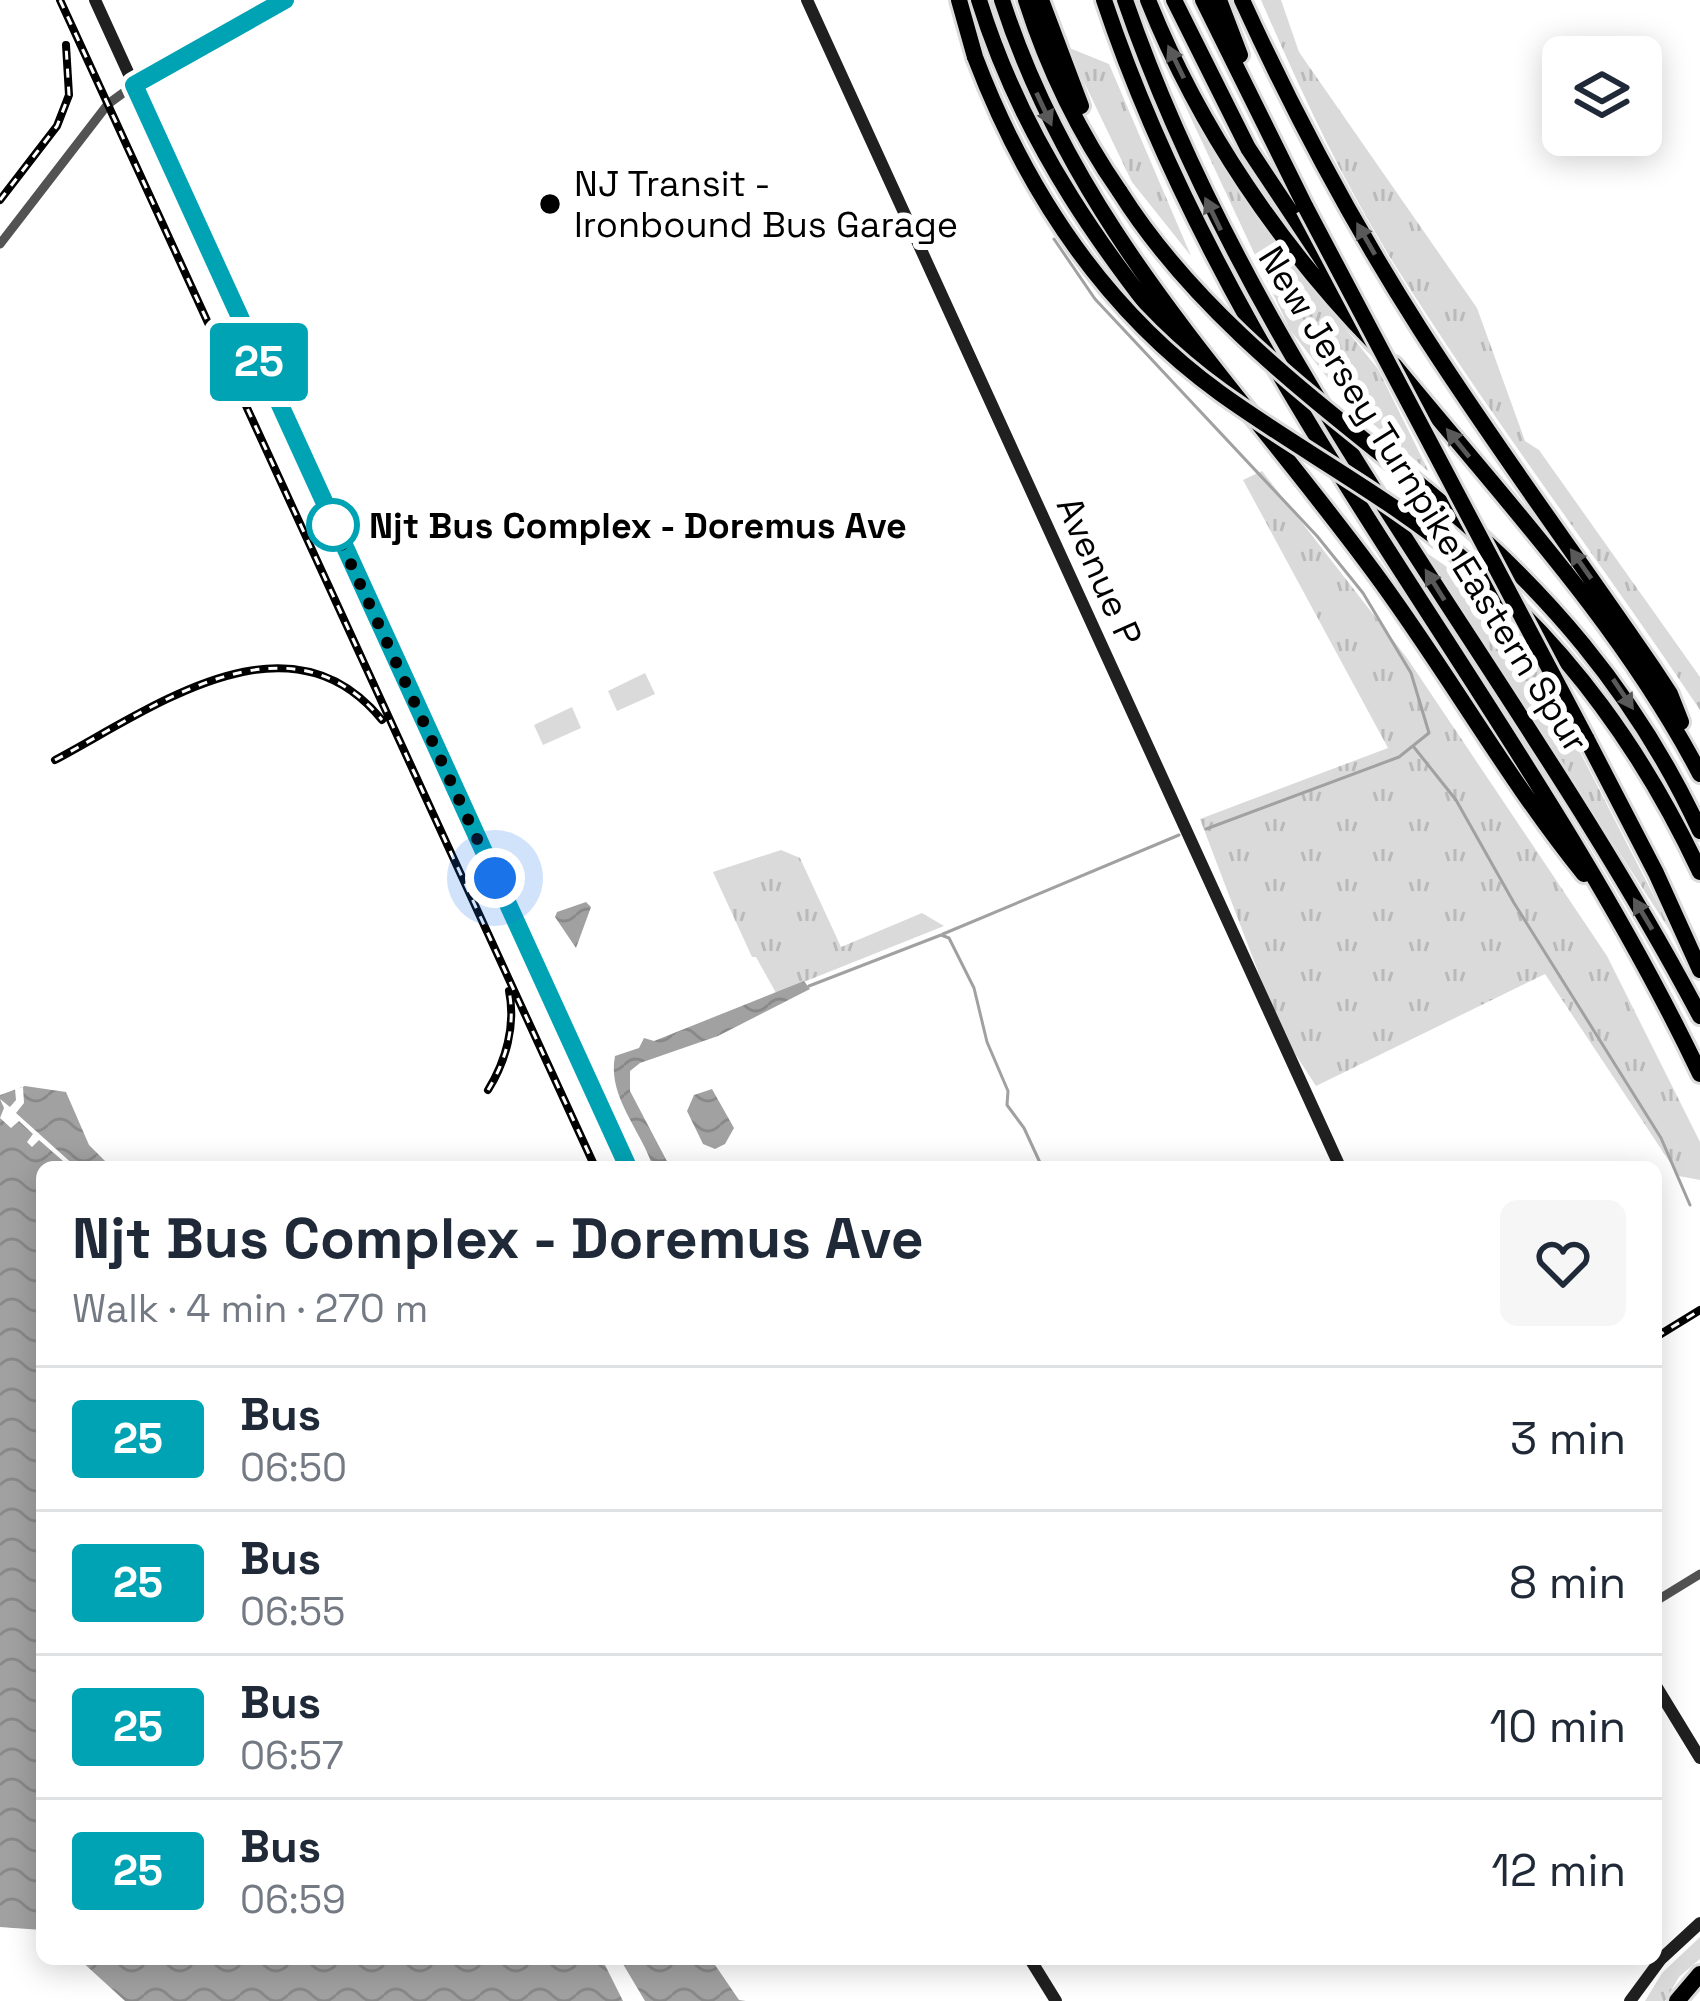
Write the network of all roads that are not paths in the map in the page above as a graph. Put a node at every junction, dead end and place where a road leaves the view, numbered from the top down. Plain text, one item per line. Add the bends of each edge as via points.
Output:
1 (95, 0) edge
2 (285, 0) edge
3 (807, 0) edge
4 (959, 0) edge
5 (979, 0) edge
6 (1001, 0) edge
7 (1026, 0) edge
8 (1041, 0) edge
9 (1104, 0) edge
10 (1125, 0) edge
11 (1148, 0) edge
12 (1174, 0) edge
13 (1203, 0) edge
14 (1219, 0) edge
15 (1242, 0) edge
16 (134, 85) junction
17 (1280, 149) junction
18 (1120, 192) junction
19 (0, 244) edge
20 (1390, 360) junction
21 (1333, 518) junction
22 (1700, 774) edge
23 (1700, 831) edge
24 (1700, 872) edge
25 (1605, 900) junction
26 (1700, 970) edge
27 (1700, 1016) edge
28 (1700, 1074) edge
29 (625, 1161) edge
30 (1337, 1161) edge
31 (1700, 1574) edge
32 (1662, 1596) edge
33 (1662, 1696) edge
34 (1700, 1758) edge
35 (1700, 1923) edge
36 (1662, 1958) edge
37 (1034, 1965) edge
38 (1657, 1965) edge
39 (1700, 1974) edge
40 (1056, 2001) edge
41 (1630, 2001) edge
42 (1677, 2001) edge

1 - 16 main road
2 - 16 main road
3 - 30 main road, Avenue P
4 - 24 highway, bridge via 1004,128 1044,205 1095,275 1222,394 1470,565 1552,644 1653,779
5 - 21 highway via 1030,128 1101,246 1289,478
6 -> 21 highway, New Jersey Turnpike Eastern Spur via 1040,102 1104,219
7 - 18 highway via 1071,112
8 - 18 highway
9 - 25 highway, New Jersey Turnpike Eastern Spur via 1162,151 1231,292
27 -> 10 highway, New Jersey Turnpike Eastern Spur via 1253,291 1185,155
20 -> 11 highway via 1244,180
12 - 20 highway via 1259,166
13 - 17 highway
14 - 17 highway
22 -> 15 highway via 1670,694 1373,252
16 - 19 street via 108,104
16 - 29 main road
17 - 26 highway, New Jersey Turnpike Eastern Spur, bridge
18 -> 23 highway, bridge via 1237,332 1510,562 1585,642 1648,731
22 -> 20 highway via 1617,640
21 - 25 highway, New Jersey Turnpike Eastern Spur
25 - 28 highway, New Jersey Turnpike Eastern Spur
31 - 32 street
33 - 34 main road
35 - 36 main road
37 - 40 main road
38 - 41 main road
39 - 42 highway

